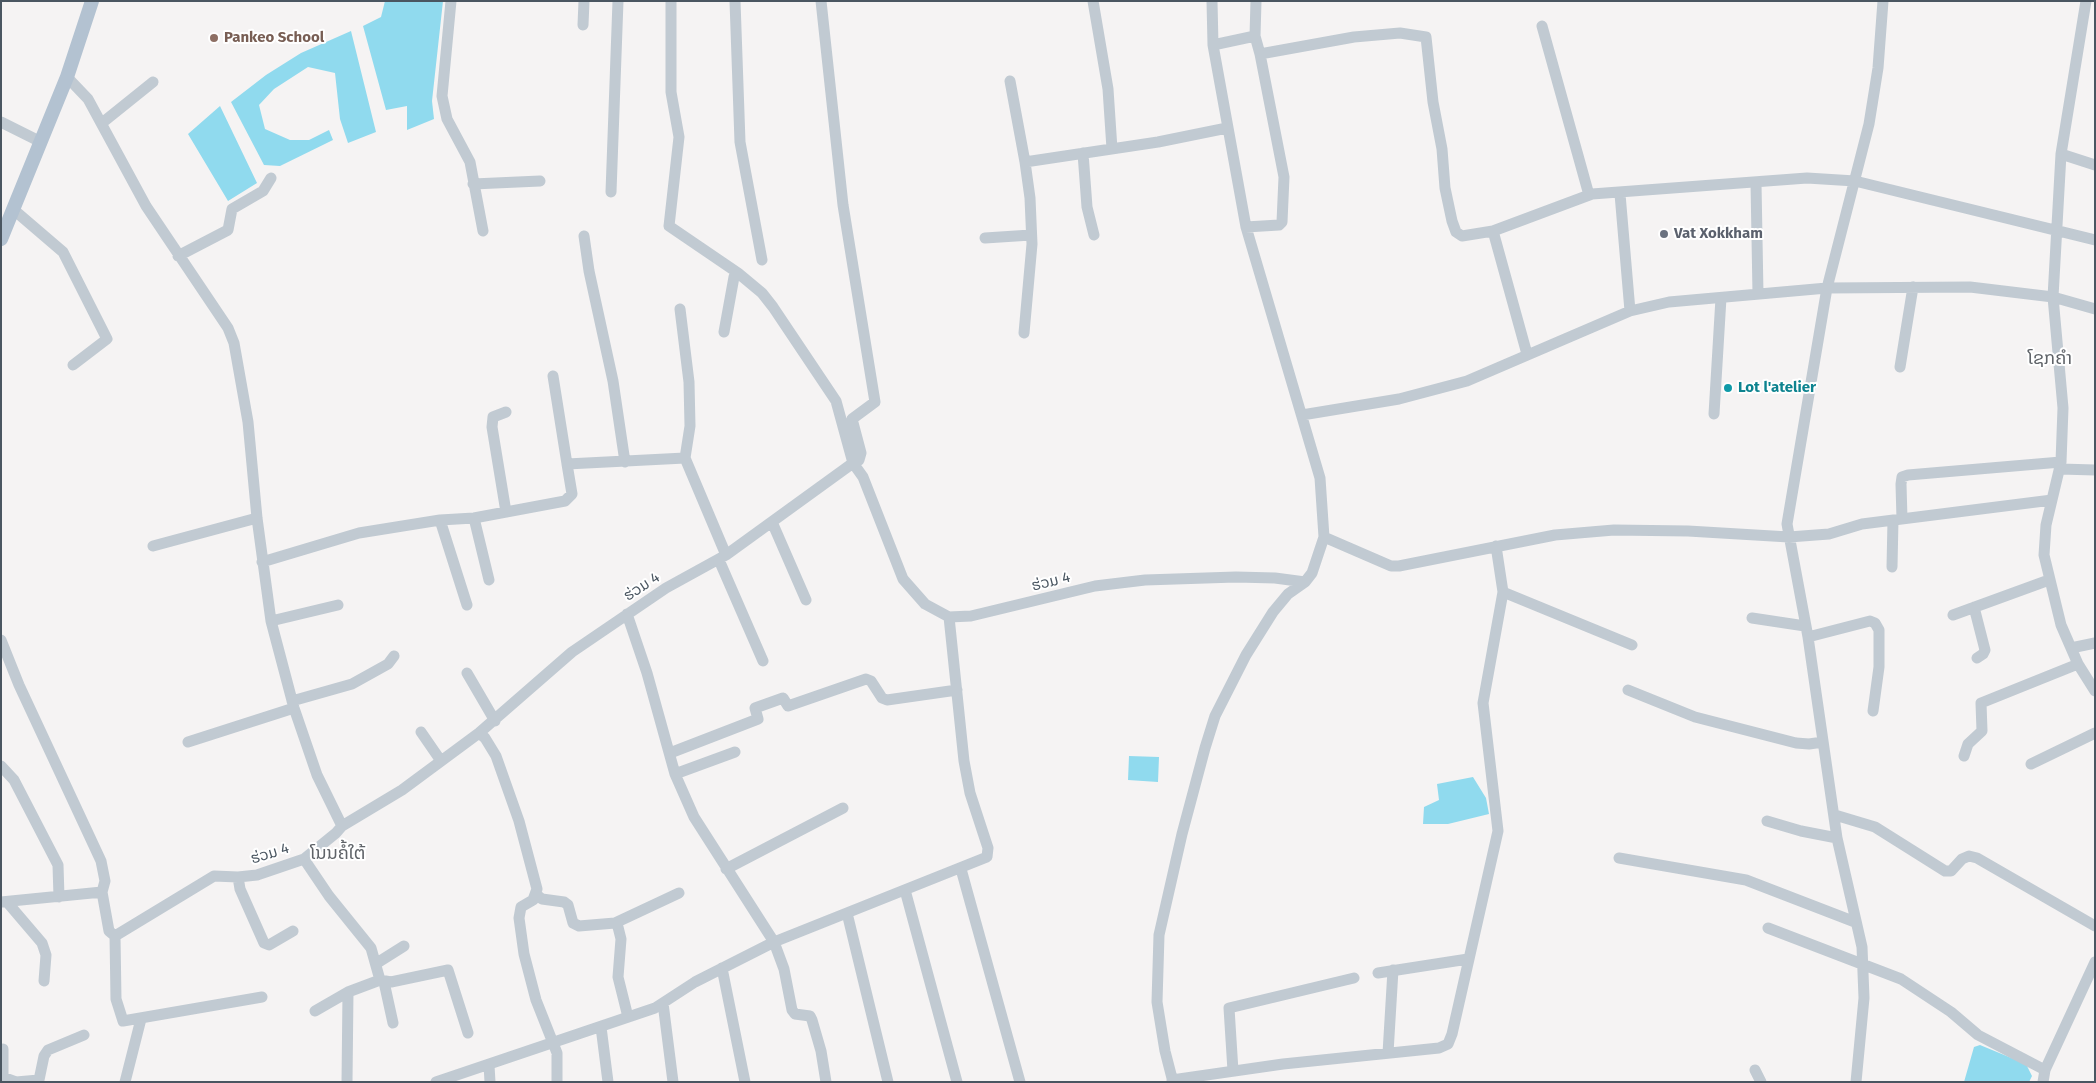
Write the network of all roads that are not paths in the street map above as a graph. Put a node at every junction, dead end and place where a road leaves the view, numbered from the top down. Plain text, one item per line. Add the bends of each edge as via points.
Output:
1 (92, 1) edge
2 (451, 1) edge
3 (584, 1) edge
4 (618, 1) edge
5 (671, 1) edge
6 (734, 1) edge
7 (821, 1) edge
8 (1093, 1) edge
9 (1212, 1) edge
10 (1256, 1) edge
11 (1883, 1) edge
12 (2086, 1) edge
13 (583, 25) dead end
14 (1542, 26) dead end
15 (1255, 36) junction
16 (1213, 45) junction
17 (1260, 54) junction
18 (67, 77) junction
19 (1010, 81) dead end
20 (153, 82) dead end
21 (1, 122) edge
22 (102, 123) junction
23 (1227, 128) junction
24 (41, 142) junction
25 (1112, 149) junction
26 (1083, 153) junction
27 (2061, 154) junction
28 (1025, 162) junction
29 (2095, 165) edge
30 (271, 178) dead end
31 (540, 181) dead end
32 (1855, 181) junction
33 (1756, 183) junction
34 (473, 184) junction
35 (611, 192) dead end
36 (1620, 194) junction
37 (1588, 195) junction
38 (14, 210) junction
39 (1246, 227) junction
40 (2056, 229) junction
41 (484, 231) dead end
42 (1493, 231) junction
43 (1031, 235) junction
44 (1094, 235) dead end
45 (584, 236) dead end
46 (1, 238) edge
47 (985, 238) dead end
48 (2095, 240) edge
49 (178, 256) junction
50 (762, 260) dead end
51 (738, 274) junction
52 (1913, 287) junction
53 (1826, 288) junction
54 (1758, 294) junction
55 (2053, 297) junction
56 (1721, 298) junction
57 (2095, 308) edge
58 (680, 309) dead end
59 (1630, 311) junction
60 (724, 332) dead end
61 (1024, 333) dead end
62 (1527, 354) junction
63 (73, 365) dead end
64 (1900, 367) dead end
65 (553, 376) dead end
66 (506, 412) dead end
67 (1714, 414) dead end
68 (1302, 415) junction
69 (848, 423) junction
70 (685, 458) junction
71 (625, 462) junction
72 (853, 463) junction
73 (566, 464) junction
74 (2061, 466) junction
75 (2095, 470) edge
76 (2052, 500) junction
77 (506, 512) junction
78 (257, 518) junction
79 (474, 518) junction
80 (1898, 519) junction
81 (440, 520) junction
82 (772, 522) junction
83 (1324, 536) junction
84 (1789, 537) junction
85 (153, 546) dead end
86 (1496, 546) junction
87 (723, 558) junction
88 (262, 562) junction
89 (1892, 567) dead end
90 (489, 580) dead end
91 (2049, 580) junction
92 (1305, 582) junction
93 (1504, 592) junction
94 (806, 600) dead end
95 (467, 604) dead end
96 (338, 605) dead end
97 (1974, 607) junction
98 (627, 614) junction
99 (1953, 615) dead end
100 (949, 617) junction
101 (1752, 618) dead end
102 (271, 621) junction
103 (1807, 631) junction
104 (1, 640) edge
105 (2095, 644) edge
106 (1632, 645) dead end
107 (2071, 648) junction
108 (394, 656) dead end
109 (1977, 658) dead end
110 (762, 661) dead end
111 (2078, 664) junction
112 (467, 673) dead end
113 (957, 690) junction
114 (1628, 690) dead end
115 (2095, 691) edge
116 (293, 704) junction
117 (1873, 711) dead end
118 (495, 721) junction
119 (421, 732) dead end
120 (479, 733) junction
121 (2095, 733) edge
122 (188, 742) dead end
123 (1823, 742) junction
124 (735, 752) dead end
125 (670, 753) junction
126 (1964, 756) dead end
127 (441, 761) junction
128 (2031, 764) dead end
129 (1, 766) edge
130 (675, 774) junction
131 (843, 808) dead end
132 (1834, 815) junction
133 (1768, 821) dead end
134 (342, 826) junction
135 (1837, 838) junction
136 (1618, 858) dead end
137 (304, 859) junction
138 (726, 869) junction
139 (961, 869) junction
140 (238, 878) junction
141 (905, 890) junction
142 (102, 892) junction
143 (679, 893) dead end
144 (537, 895) junction
145 (59, 897) junction
146 (4, 902) edge
147 (847, 913) junction
148 (614, 922) junction
149 (1856, 922) junction
150 (2095, 926) edge
151 (1768, 928) dead end
152 (293, 931) dead end
153 (115, 936) junction
154 (774, 942) junction
155 (404, 946) dead end
156 (1468, 959) junction
157 (2095, 962) edge
158 (377, 963) junction
159 (1864, 964) junction
160 (722, 968) junction
161 (1393, 970) junction
162 (1378, 973) dead end
163 (1354, 978) dead end
164 (44, 981) dead end
165 (382, 981) junction
166 (348, 992) junction
167 (262, 996) dead end
168 (663, 1003) junction
169 (314, 1011) dead end
170 (628, 1017) junction
171 (141, 1019) junction
172 (392, 1023) dead end
173 (601, 1027) junction
174 (468, 1032) dead end
175 (84, 1035) dead end
176 (554, 1043) junction
177 (4, 1049) dead end
178 (1388, 1052) junction
179 (489, 1065) junction
180 (1755, 1070) dead end
181 (1233, 1071) junction
182 (2044, 1076) edge
183 (437, 1081) edge
184 (1172, 1081) edge
185 (16, 1082) edge
186 (125, 1082) edge
187 (347, 1082) edge
188 (490, 1082) edge
189 (557, 1082) edge
190 (608, 1082) edge
191 (673, 1082) edge
192 (745, 1082) edge
193 (826, 1082) edge
194 (888, 1082) edge
195 (957, 1082) edge
196 (1020, 1082) edge
197 (1761, 1082) edge
198 (1856, 1082) edge

1 - 18 main road
2 - 34 street via 442,96 447,120 470,162
3 - 13 street
4 - 35 street
5 - 51 street via 670,92 679,137 669,226
6 - 50 street via 740,142
7 - 69 street via 843,204 874,402
8 - 25 street via 1108,89
9 - 16 street
10 - 15 street
11 - 32 street via 1878,68
12 - 27 street
14 - 37 street
15 - 16 street
15 - 17 street
16 - 23 street
17 - 39 street via 1284,177 1282,222 1279,225
17 - 42 street via 1354,37 1400,33 1424,36 1452,221 1456,232 1462,236
18 - 22 street via 88,99
18 - 24 main road
19 - 28 street
20 - 22 street
21 - 24 street
22 - 49 street via 146,206
23 - 25 street
23 - 39 street
24 - 38 main road
25 - 26 street
26 - 28 street
26 - 44 street via 1087,207
27 - 29 street
27 - 40 street
28 - 43 street
30 - 49 street via 263,191 232,209 228,230
31 - 34 street
32 - 33 street via 1807,178
32 - 40 street
32 - 53 street
33 - 36 street
33 - 54 street
34 - 41 street
36 - 37 street
36 - 59 street
37 - 42 street
38 - 46 main road
38 - 63 street via 64,252 107,340
39 - 68 street
40 - 48 street
40 - 55 street
42 - 62 street
43 - 47 street
43 - 61 street
45 - 71 street via 613,381
49 - 78 street via 228,328 234,343 248,422
51 - 60 street via 734,277
51 - 69 street via 762,293 773,307
52 - 53 street
52 - 55 street via 1970,287
52 - 64 street
53 - 54 street
53 - 84 street via 1787,524
54 - 56 street
55 - 57 street
55 - 74 street via 2063,408
56 - 59 street via 1669,302
56 - 67 street
58 - 70 street via 690,382 690,426
59 - 62 street
62 - 68 street via 1468,381 1399,399
65 - 73 street
66 - 77 street via 493,418 492,427
68 - 83 street via 1320,478
69 - 72 street
70 - 71 street
70 - 87 street
71 - 73 street
72 - 82 street, ຮ່ວມ 4
72 - 100 street via 863,477 903,579 926,604
73 - 77 street via 570,498
74 - 75 street
74 - 76 street
74 - 80 street via 1908,475 1902,477
76 - 80 street
76 - 91 street via 2044,555
77 - 79 street
78 - 85 street
78 - 88 street
79 - 81 street
79 - 90 street
80 - 84 street via 1862,524 1829,534
80 - 89 street
81 - 88 street via 359,533
81 - 95 street
82 - 87 street, ຮ່ວມ 4
82 - 94 street
83 - 86 street via 1391,566
83 - 92 street via 1317,563
84 - 86 street via 1614,530 1555,535
84 - 103 street
86 - 93 street
87 - 98 street, ຮ່ວມ 4 via 666,588
87 - 110 street
88 - 102 street
91 - 97 street
91 - 107 street
92 - 100 street, ຮ່ວມ 4 via 1236,577 1145,580 1095,586 971,616
92 - 184 street via 1288,594 1273,612 1242,662 1215,716 1200,767 1159,935 1157,1002
93 - 106 street
93 - 156 street via 1483,703 1498,831
96 - 102 street
97 - 99 street
97 - 109 street via 1985,650
98 - 118 street, ຮ່ວມ 4 via 572,652
98 - 125 street
100 - 113 street
101 - 103 street
102 - 116 street
103 - 117 street via 1870,621 1875,623 1879,667
103 - 123 street
104 - 142 street via 101,861
105 - 107 street
107 - 111 street
108 - 116 street via 388,664 352,684
111 - 115 street
111 - 126 street via 1981,703 1982,730 1968,744
112 - 118 street
113 - 125 street via 887,700 866,679 788,706 783,698 755,708 758,719
113 - 139 street via 970,793 988,848 987,857 982,861
114 - 123 street via 1695,717 1796,743
116 - 122 street
116 - 134 street via 316,775
118 - 120 street, ຮ່ວມ 4
119 - 127 street
120 - 127 street, ຮ່ວມ 4
120 - 144 street via 496,756 519,821
121 - 128 street
123 - 132 street
124 - 130 street
125 - 130 street
127 - 134 street, ຮ່ວມ 4 via 402,790
129 - 145 street via 14,780 58,864
130 - 138 street via 694,817
131 - 138 street
132 - 135 street
132 - 150 street via 1875,827 1945,871 1951,871 1969,856 1977,858
133 - 135 street via 1802,832
134 - 137 street, ຮ່ວມ 4
135 - 149 street
136 - 149 street via 1746,880
137 - 140 street, ຮ່ວມ 4
137 - 158 street via 371,948
138 - 154 street
139 - 141 street
139 - 196 street
140 - 152 street via 264,943 269,945
140 - 153 street, ຮ່ວມ 4 via 214,876
141 - 147 street
141 - 195 street
142 - 145 street
142 - 153 street via 110,931
143 - 148 street
144 - 148 street via 542,899 564,902 573,923 579,926
144 - 176 street via 521,907 519,918 536,1000
145 - 146 street
146 - 164 street via 42,943 46,955
147 - 154 street
147 - 194 street
148 - 170 street via 621,939 618,977
149 - 159 street
151 - 159 street
153 - 171 street via 116,999 120,1016 123,1021
154 - 160 street
154 - 193 street via 784,969 792,1010 795,1014 810,1016 812,1020 822,1050
155 - 158 street
156 - 161 street
156 - 178 street via 1448,1044 1439,1048
157 - 182 street
158 - 165 street
159 - 182 street via 1901,980 1951,1012 1978,1036
159 - 198 street
160 - 168 street
160 - 192 street
161 - 162 street
161 - 178 street
163 - 181 street via 1228,1008
165 - 166 street
165 - 172 street
165 - 174 street via 448,970
166 - 169 street
166 - 187 street
167 - 171 street
168 - 170 street
168 - 191 street
170 - 173 street
171 - 186 street
173 - 176 street
173 - 190 street
175 - 185 street via 48,1050 39,1080
176 - 179 street
176 - 189 street
177 - 185 street via 3,1075
178 - 181 street
179 - 183 street
179 - 188 street
180 - 197 street
181 - 184 street

